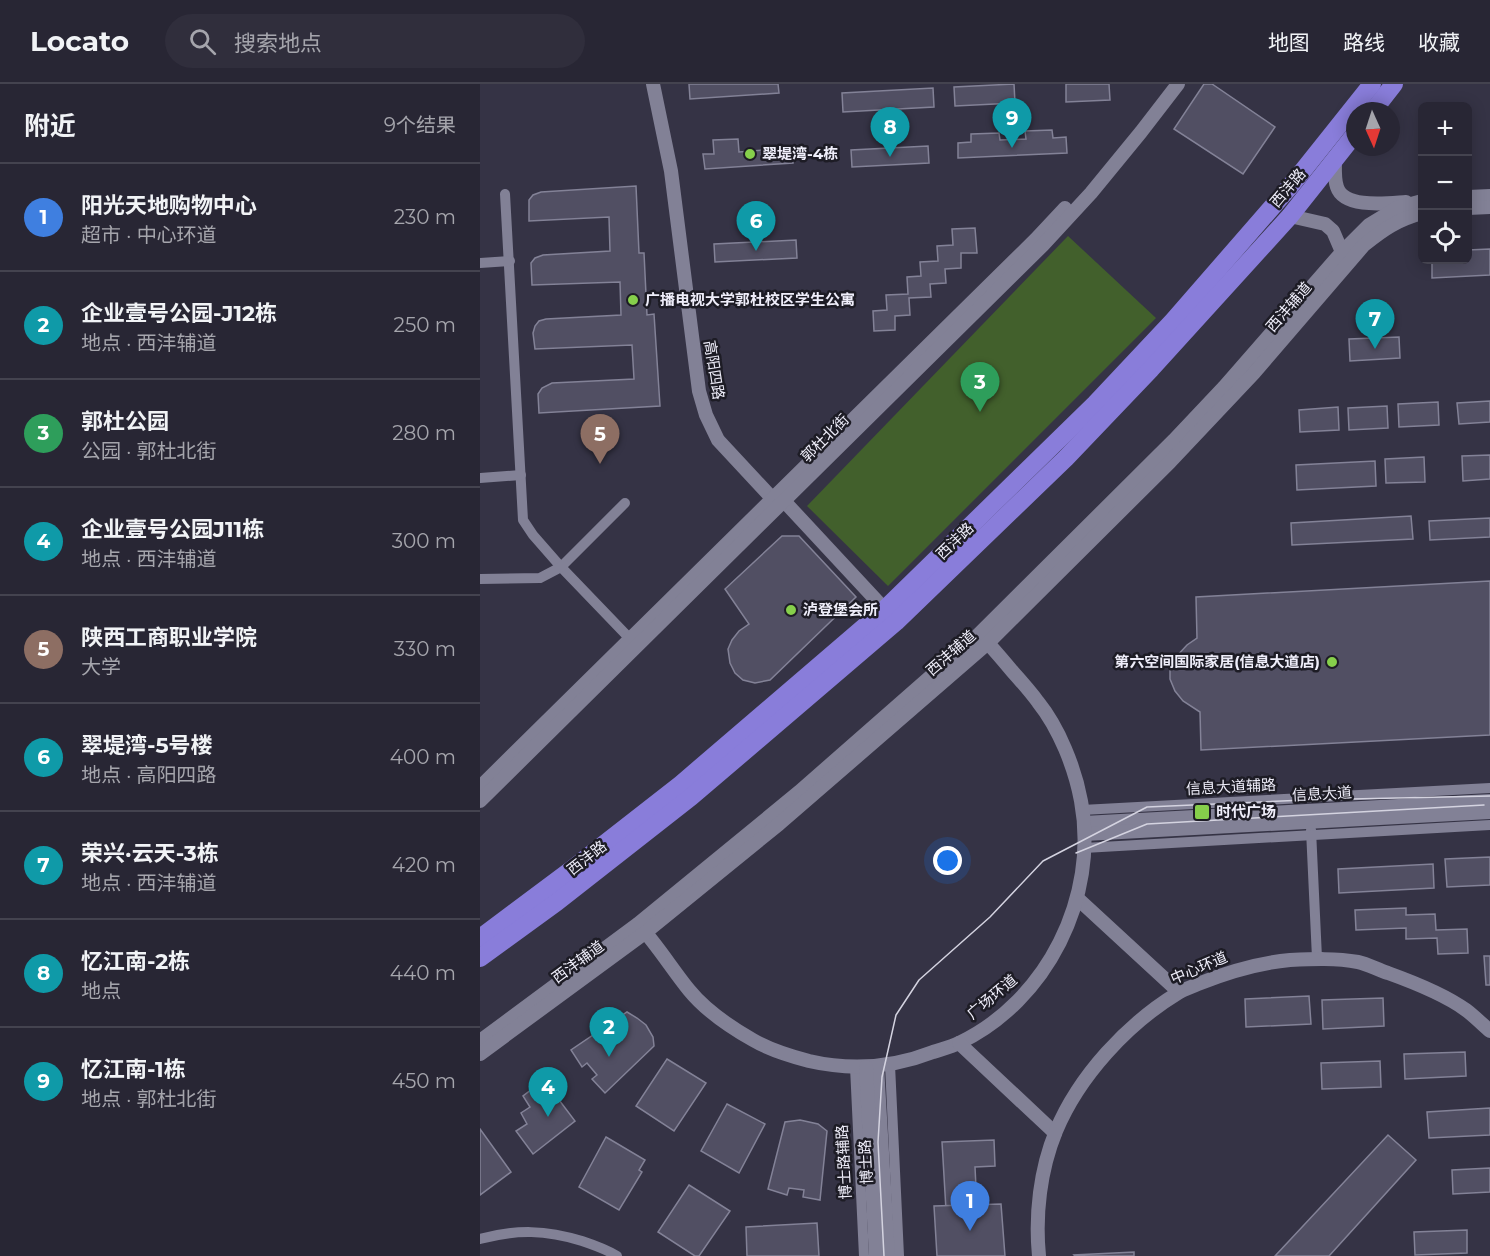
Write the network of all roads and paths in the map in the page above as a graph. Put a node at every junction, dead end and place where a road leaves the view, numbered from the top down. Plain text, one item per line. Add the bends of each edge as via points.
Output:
1 (654, 84) edge
2 (1168, 84) edge
3 (1178, 84) edge
4 (1372, 84) edge
5 (1394, 84) edge
6 (1380, 102) edge
7 (1346, 145) edge
8 (1335, 159) junction
9 (505, 194) dead end
10 (1490, 196) edge
11 (1472, 197) edge
12 (1418, 205) edge
13 (1418, 205) edge
14 (1418, 206) edge
15 (1490, 207) edge
16 (1472, 208) edge
17 (1290, 216) junction
18 (1342, 252) junction
19 (510, 261) junction
20 (480, 263) edge
21 (521, 475) junction
22 (480, 478) edge
23 (778, 500) junction
24 (625, 503) dead end
25 (561, 567) junction
26 (480, 579) edge
27 (890, 616) junction
28 (983, 638) junction
29 (634, 642) junction
30 (480, 787) edge
31 (1490, 788) edge
32 (480, 801) edge
33 (1490, 801) edge
34 (1490, 812) edge
35 (1311, 823) junction
36 (1490, 825) edge
37 (1084, 829) junction
38 (1077, 898) junction
39 (642, 928) junction
40 (480, 938) edge
41 (480, 958) edge
42 (1317, 958) junction
43 (1179, 992) junction
44 (1490, 1031) edge
45 (480, 1041) edge
46 (958, 1043) junction
47 (480, 1054) edge
48 (872, 1066) junction
49 (1055, 1133) junction
50 (480, 1239) edge
51 (617, 1256) edge
52 (864, 1256) edge
53 (876, 1256) edge
54 (888, 1256) edge
55 (899, 1256) edge
56 (1039, 1256) edge

1 - 23 street, 高阳四路 via 671,171 699,391 706,415 718,440
2 - 23 street, 郭杜北街 via 1074,199
3 - 23 street, 郭杜北街 via 1091,193 1043,245
4 - 27 highway, 西沣路 via 1293,183 1181,312
5 - 6 highway
7 - 8 highway, 西沣路
8 - 12 street via 1338,190 1349,200
8 - 17 highway, 西沣路
9 - 19 street
10 - 11 street
13 - 18 street, 西沣辅道 via 1397,208 1368,225
14 - 28 street, 西沣辅道 via 1364,246 1254,373 1170,462
15 - 16 street
17 - 18 street via 1325,224 1333,231
17 - 27 highway, 西沣路 via 1066,458
18 - 28 street, 西沣辅道 via 1224,387
19 - 20 street
19 - 21 street
21 - 22 street
21 - 25 street via 523,520
23 - 27 street, 高阳四路
23 - 29 street, 郭杜北街
24 - 25 street
25 - 26 street via 540,578
25 - 29 street
27 - 40 highway, 西沣路 via 681,784
27 - 41 highway, 西沣路 via 691,797
28 - 37 street, 广场环道 via 1051,721 1070,761
28 - 39 street, 西沣辅道
29 - 30 street, 郭杜北街
29 - 32 street, 郭杜北街
31 - 37 street, 信息大道辅路
33 - 35 street, 信息大道
34 - 35 street, 信息大道
35 - 36 street
35 - 37 street, 信息大道
35 - 42 street
37 - 38 street, 广场环道
38 - 43 street
38 - 46 street, 广场环道 via 1063,936 1026,992 995,1020
39 - 45 street, 西沣辅道
39 - 47 street, 西沣辅道
39 - 48 street, 广场环道 via 704,1006 754,1041 819,1063
42 - 43 street, 中心环道 via 1250,966
42 - 44 street, 中心环道 via 1359,962 1422,986 1465,1009
43 - 49 street, 中心环道 via 1136,1023 1111,1048 1088,1076
46 - 48 street, 广场环道 via 911,1061
46 - 49 street
48 - 52 street, 博士路辅路
48 - 53 street, 博士路
48 - 54 street, 博士路
48 - 55 street
49 - 56 street, 中心环道 via 1040,1192
50 - 51 street via 513,1232 548,1233 594,1245

